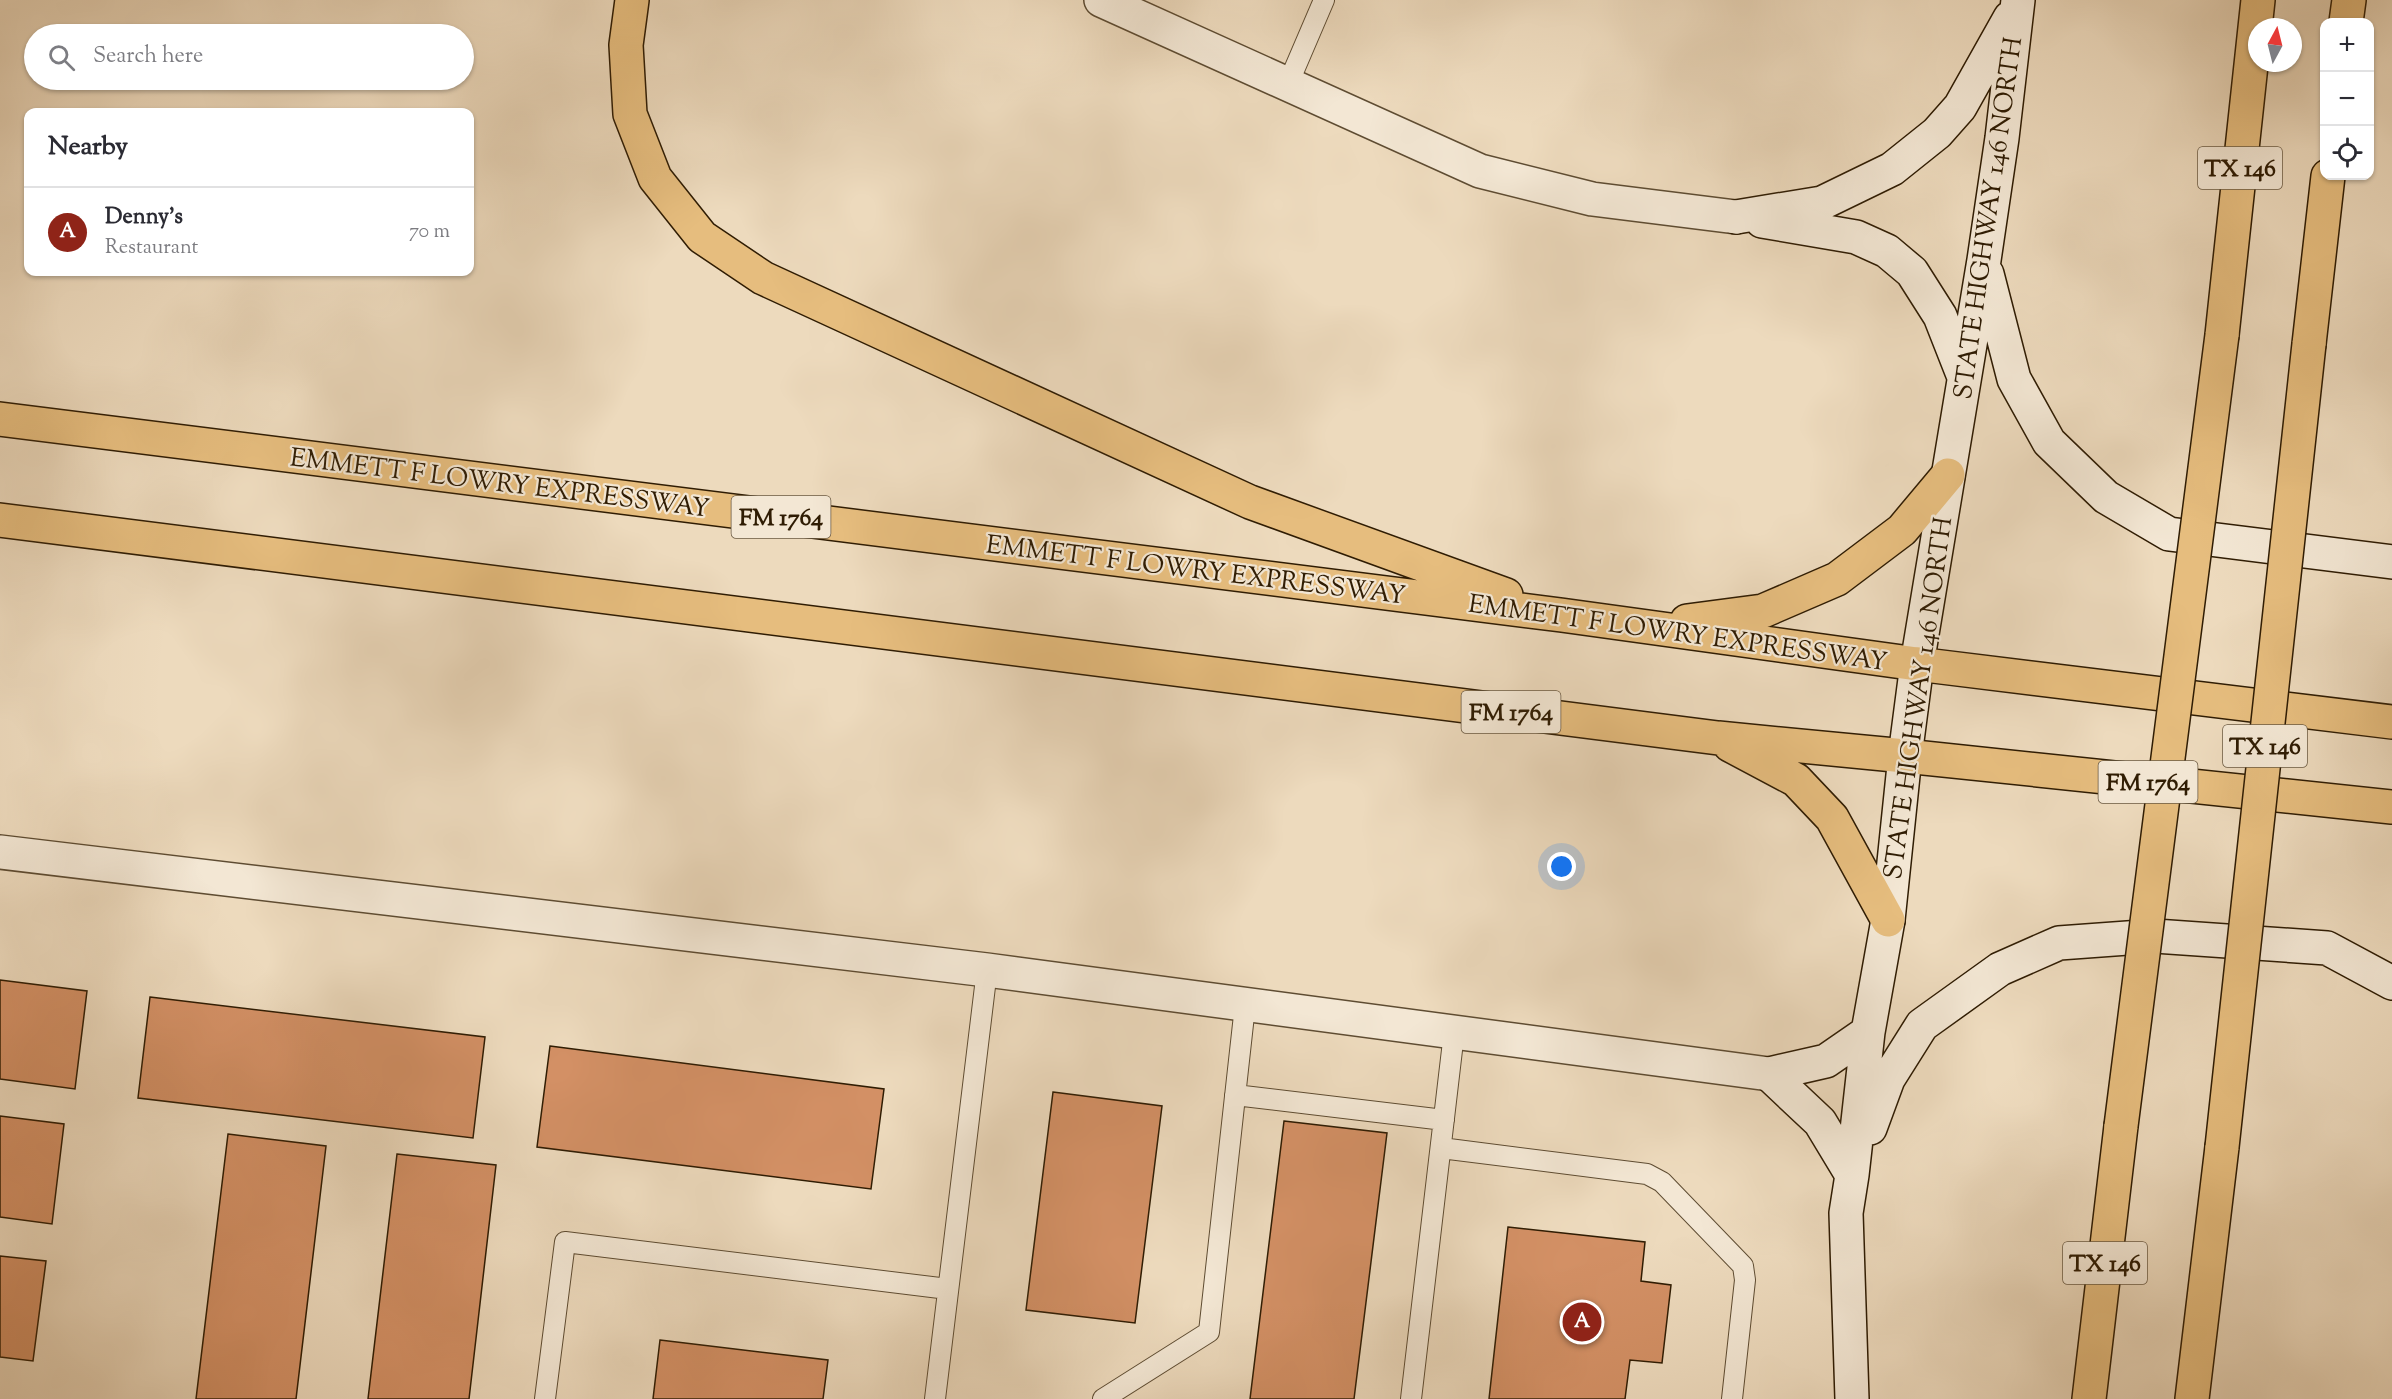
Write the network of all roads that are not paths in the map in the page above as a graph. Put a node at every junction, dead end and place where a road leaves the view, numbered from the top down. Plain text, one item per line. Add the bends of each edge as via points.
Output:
1 (632, 0) edge
2 (1101, 0) edge
3 (1324, 0) edge
4 (2258, 0) edge
5 (2349, 0) edge
6 (2018, 2) edge
7 (2347, 18) edge
8 (1288, 84) junction
9 (2328, 180) edge
10 (1736, 217) junction
11 (1984, 260) junction
12 (1964, 377) junction
13 (0, 419) edge
14 (1948, 475) junction
15 (0, 520) edge
16 (2392, 561) edge
17 (1561, 615) junction
18 (1641, 626) junction
19 (1917, 664) junction
20 (2392, 722) edge
21 (1718, 738) junction
22 (1905, 756) junction
23 (2392, 807) edge
24 (0, 852) edge
25 (1888, 920) junction
26 (987, 970) junction
27 (2392, 983) edge
28 (1245, 1006) junction
29 (1868, 1032) junction
30 (1454, 1033) junction
31 (1769, 1074) junction
32 (1235, 1095) junction
33 (1444, 1120) junction
34 (1441, 1148) junction
35 (1852, 1175) junction
36 (948, 1289) junction
37 (545, 1399) edge
38 (935, 1399) edge
39 (1103, 1399) edge
40 (1411, 1399) edge
41 (1732, 1399) edge
42 (1852, 1399) edge
43 (2089, 1399) edge
44 (2192, 1399) edge

1 - 17 highway via 626,45 630,114 656,178 702,237 763,278 1250,502
2 - 8 main road
3 - 8 lane
4 - 43 highway, TX 146, bridge via 2222,335
5 - 7 highway
6 - 10 main road via 1960,107 1937,133 1892,169 1822,203
6 - 11 main road, STATE HIGHWAY 146 NORTH
8 - 10 main road via 1480,171 1592,199
9 - 44 highway, TX 146, bridge
10 - 12 main road via 1856,237 1887,251 1912,272 1940,316
11 - 12 main road, STATE HIGHWAY 146 NORTH
11 - 16 main road via 2014,379 2049,442 2106,497 2169,534
12 - 14 main road, STATE HIGHWAY 146 NORTH
13 - 17 highway, EMMETT F LOWRY EXPRESSWAY / FM 1764
14 - 18 highway via 1902,530 1838,579 1763,611
14 - 19 main road, STATE HIGHWAY 146 NORTH
15 - 21 highway, FM 1764
17 - 18 highway, EMMETT F LOWRY EXPRESSWAY / FM 1764
18 - 19 highway, EMMETT F LOWRY EXPRESSWAY / FM 1764
19 - 20 highway, EMMETT F LOWRY EXPRESSWAY / FM 1764
19 - 22 main road, STATE HIGHWAY 146 NORTH
21 - 22 highway, FM 1764
21 - 25 highway via 1796,780 1832,818
22 - 23 highway, FM 1764
22 - 25 main road, STATE HIGHWAY 146 NORTH
24 - 26 main road
25 - 29 main road, STATE HIGHWAY 146 NORTH
26 - 28 main road
26 - 36 lane
27 - 35 main road via 2327,948 2155,936 2058,944 2000,969 1922,1025 1888,1079
28 - 30 main road
28 - 32 lane
29 - 31 main road via 1826,1061
29 - 35 main road, STATE HIGHWAY 146 NORTH
30 - 31 main road
30 - 33 lane
31 - 35 main road via 1820,1122
32 - 33 lane
32 - 39 lane via 1209,1332
33 - 34 lane
34 - 40 lane
34 - 41 lane via 1647,1174 1662,1182 1743,1266 1745,1280
35 - 42 main road, STATE HIGHWAY 146 NORTH via 1846,1213
36 - 37 lane via 565,1242
36 - 38 lane

